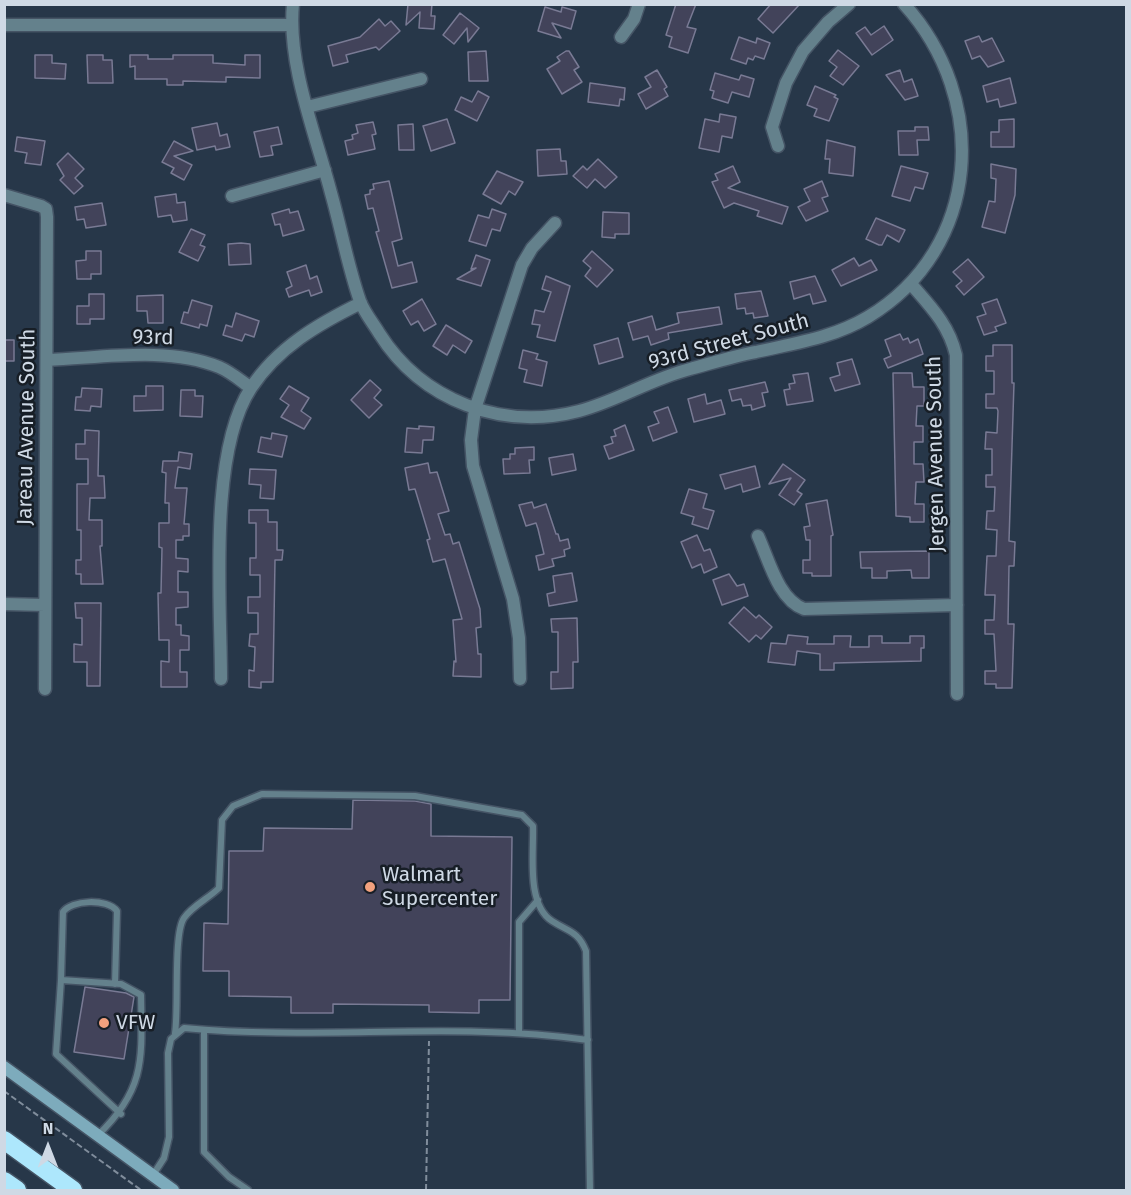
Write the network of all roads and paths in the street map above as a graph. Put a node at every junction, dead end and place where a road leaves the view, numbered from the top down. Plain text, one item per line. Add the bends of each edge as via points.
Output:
1 (293, 4) edge
2 (639, 4) edge
3 (849, 4) edge
4 (903, 4) edge
5 (291, 25) junction
6 (4, 26) edge
7 (621, 37) dead end
8 (421, 79) dead end
9 (307, 107) junction
10 (778, 146) dead end
11 (325, 170) junction
12 (4, 195) edge
13 (232, 196) dead end
14 (555, 223) dead end
15 (911, 284) junction
16 (361, 303) junction
17 (47, 360) junction
18 (251, 388) junction
19 (475, 409) junction
20 (758, 536) dead end
21 (4, 604) edge
22 (45, 605) junction
23 (957, 605) junction
24 (220, 679) dead end
25 (520, 679) dead end
26 (45, 689) dead end
27 (957, 694) dead end
28 (538, 900) junction
29 (61, 980) junction
30 (115, 984) junction
31 (204, 1030) junction
32 (429, 1030) junction
33 (519, 1032) junction
34 (176, 1033) junction
35 (588, 1040) junction
36 (4, 1067) edge
37 (4, 1091) edge
38 (120, 1114) junction
39 (98, 1136) junction
40 (4, 1140) edge
41 (153, 1176) junction
42 (4, 1181) edge
43 (17, 1191) edge
44 (74, 1191) edge
45 (141, 1191) edge
46 (173, 1191) edge
47 (248, 1191) edge
48 (426, 1191) edge
49 (590, 1191) edge

1 - 5 street, 93rd Street South
2 - 7 street
3 - 10 street via 803,51 786,83 772,127
4 - 15 street via 936,52 956,99 963,131 962,171 946,234
5 - 6 street
5 - 9 street, 93rd Street South
8 - 9 street
9 - 11 street, 93rd Street South
11 - 13 street
11 - 16 street, 93rd Street South
12 - 17 street, Jareau Avenue South via 25,199 45,209
14 - 19 street via 522,265
15 - 19 street, 93rd Street South via 869,317 839,332 680,371 580,411 537,418
15 - 23 street, Jergen Avenue South via 944,321 956,355
16 - 18 street via 301,337 276,358
16 - 19 street, 93rd Street South via 390,350 414,376 440,395
17 - 18 street, 93rd via 173,356 196,359 222,368
17 - 22 street, Jareau Avenue South
18 - 24 street via 226,452
19 - 25 street via 473,466 513,599
20 - 23 street via 786,596 804,609
21 - 22 street
22 - 26 street, Jareau Avenue South
23 - 27 street, Jergen Avenue South
28 - 33 lane via 519,922
28 - 34 lane via 533,826 522,815 415,796 262,795 233,806 222,820 219,888 192,909 179,928
28 - 35 lane via 551,920 581,937 586,951
29 - 30 lane
29 - 30 lane via 63,912 74,903 106,904 117,911
29 - 38 lane via 56,1054
30 - 38 lane via 141,995 138,1074
31 - 32 lane
31 - 34 lane via 184,1028
31 - 47 lane via 204,1152
32 - 33 lane
32 - 48 path
33 - 35 lane
34 - 41 lane via 168,1053 169,1137 164,1158
35 - 49 lane
36 - 39 street
37 - 45 path
38 - 39 lane
39 - 41 street
40 - 44 highway
41 - 46 street
42 - 43 highway

